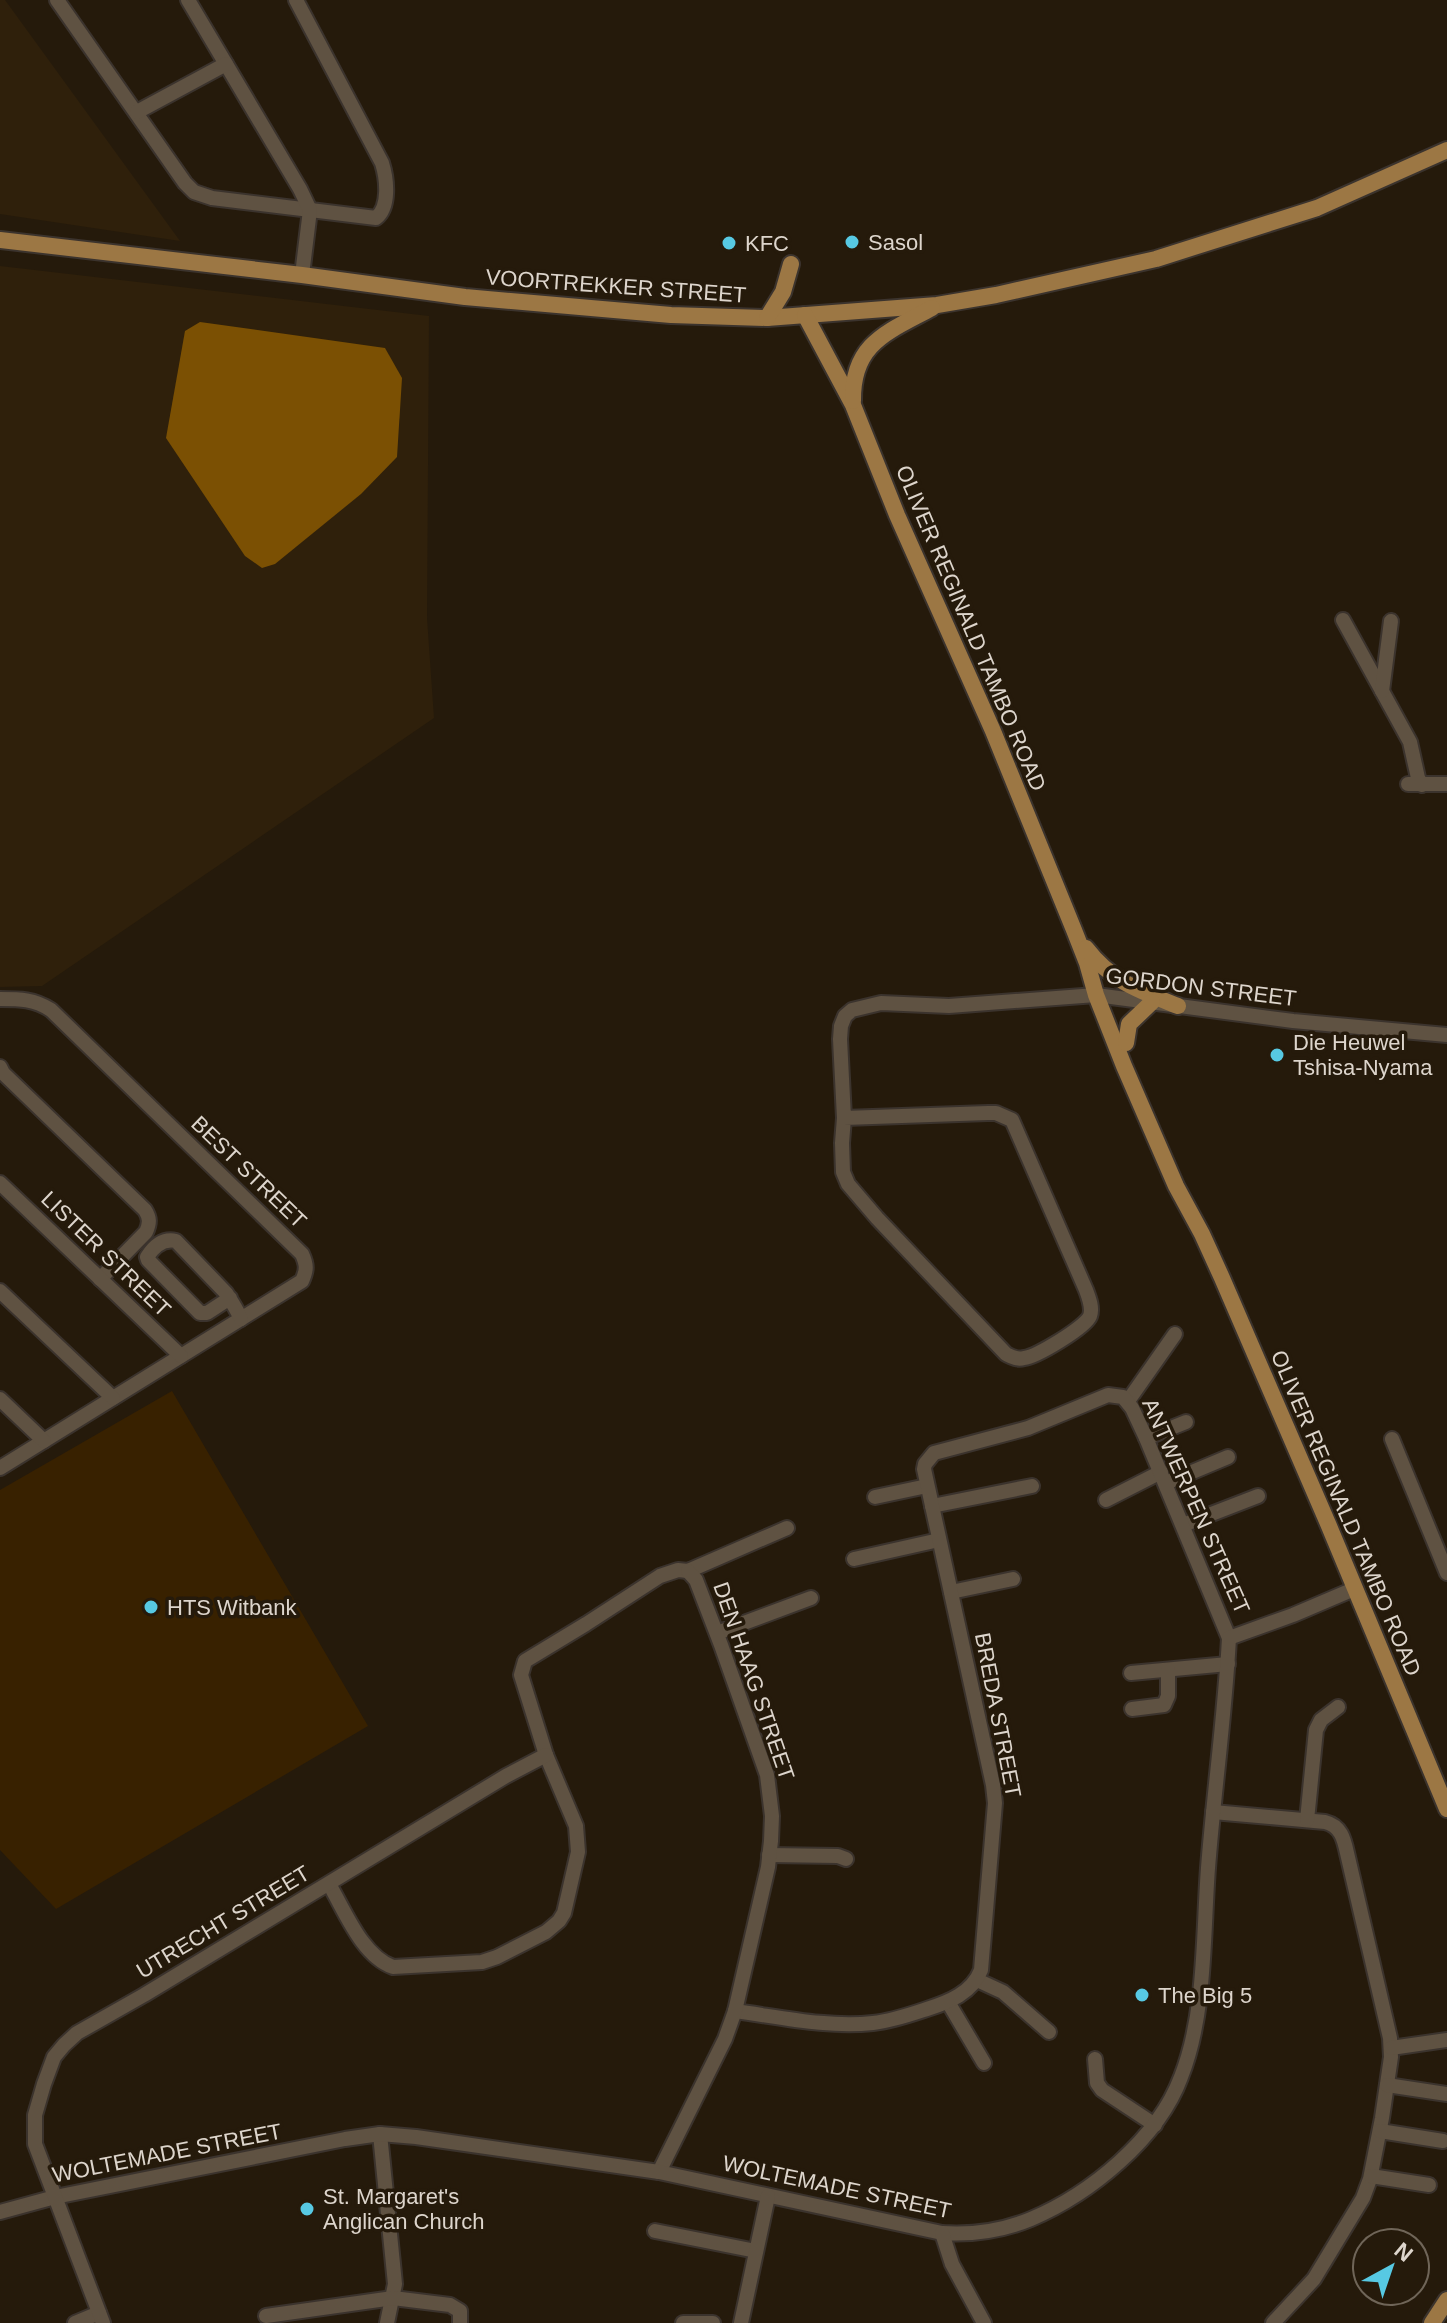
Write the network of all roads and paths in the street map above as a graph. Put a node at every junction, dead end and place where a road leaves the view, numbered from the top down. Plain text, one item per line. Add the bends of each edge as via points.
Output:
1 (57, 0) edge
2 (188, 0) edge
3 (296, 0) edge
4 (226, 64) junction
5 (137, 112) junction
6 (1447, 150) edge
7 (310, 210) junction
8 (0, 240) edge
9 (791, 264) dead end
10 (302, 275) junction
11 (937, 305) junction
12 (805, 315) junction
13 (767, 318) junction
14 (853, 405) junction
15 (1343, 620) dead end
16 (1391, 621) dead end
17 (1382, 691) junction
18 (1447, 784) edge
19 (1074, 930) junction
20 (1101, 995) junction
21 (0, 999) edge
22 (1152, 1002) junction
23 (1178, 1006) junction
24 (1447, 1035) edge
25 (1126, 1043) junction
26 (0, 1067) edge
27 (844, 1118) junction
28 (0, 1183) edge
29 (1202, 1234) junction
30 (100, 1279) junction
31 (0, 1291) edge
32 (230, 1298) junction
33 (241, 1319) junction
34 (1175, 1334) dead end
35 (181, 1356) junction
36 (113, 1398) junction
37 (0, 1399) edge
38 (1128, 1401) junction
39 (1186, 1422) dead end
40 (1146, 1438) junction
41 (1392, 1439) dead end
42 (44, 1441) junction
43 (1228, 1457) dead end
44 (2, 1466) edge
45 (1163, 1477) junction
46 (927, 1486) junction
47 (1032, 1486) dead end
48 (1258, 1496) dead end
49 (875, 1497) dead end
50 (1106, 1500) dead end
51 (932, 1506) junction
52 (1183, 1525) junction
53 (787, 1528) dead end
54 (939, 1540) junction
55 (854, 1559) dead end
56 (688, 1571) junction
57 (1447, 1573) edge
58 (1013, 1579) dead end
59 (1354, 1589) junction
60 (951, 1592) junction
61 (811, 1598) dead end
62 (717, 1633) junction
63 (1229, 1638) junction
64 (1228, 1664) junction
65 (1168, 1670) junction
66 (1131, 1673) dead end
67 (1338, 1707) dead end
68 (1132, 1709) dead end
69 (546, 1755) junction
70 (1447, 1809) edge
71 (1213, 1812) junction
72 (1307, 1820) junction
73 (769, 1855) junction
74 (846, 1859) dead end
75 (329, 1884) junction
76 (977, 1980) junction
77 (948, 2002) junction
78 (735, 2011) junction
79 (1049, 2032) dead end
80 (1447, 2040) edge
81 (1391, 2048) junction
82 (1095, 2059) dead end
83 (984, 2063) dead end
84 (1387, 2085) junction
85 (1447, 2094) edge
86 (1155, 2125) junction
87 (1380, 2131) junction
88 (380, 2134) junction
89 (1443, 2141) dead end
90 (659, 2172) junction
91 (1371, 2176) junction
92 (1429, 2185) dead end
93 (768, 2196) junction
94 (55, 2197) junction
95 (0, 2212) edge
96 (655, 2231) dead end
97 (942, 2233) junction
98 (756, 2251) junction
99 (393, 2298) junction
100 (1447, 2300) edge
101 (266, 2316) dead end
102 (101, 2318) edge
103 (75, 2323) edge
104 (387, 2323) edge
105 (460, 2323) edge
106 (683, 2323) edge
107 (713, 2323) edge
108 (741, 2323) edge
109 (984, 2323) edge
110 (1273, 2323) edge
111 (1432, 2323) edge

1 - 5 street
2 - 4 street
3 - 7 street via 386,175 384,208 376,218
4 - 5 street
4 - 7 street
5 - 7 street via 194,192
6 - 11 main road, VOORTREKKER STREET via 1317,208 1156,259
7 - 10 street
8 - 10 main road, VOORTREKKER STREET
9 - 13 main road via 783,292
10 - 13 main road, VOORTREKKER STREET via 465,297
11 - 12 main road, VOORTREKKER STREET
11 - 14 main road via 868,349 857,367
12 - 13 main road, VOORTREKKER STREET
12 - 14 main road, OLIVER REGINALD TAMBO ROAD
14 - 19 main road, OLIVER REGINALD TAMBO ROAD
15 - 17 street
16 - 17 street
17 - 18 street via 1410,742 1415,784
19 - 20 main road, OLIVER REGINALD TAMBO ROAD
19 - 23 main road via 1115,978
20 - 22 street, GORDON STREET
20 - 25 main road, OLIVER REGINALD TAMBO ROAD
20 - 27 street, GORDON STREET via 949,1006 881,1003 852,1010 845,1016 840,1039
20 - 29 main road, OLIVER REGINALD TAMBO ROAD via 1176,1186
21 - 33 street, BEST STREET via 27,999 51,1010 302,1254 302,1281
22 - 23 street, GORDON STREET
22 - 25 main road via 1131,1021
23 - 24 street, GORDON STREET
25 - 29 main road, OLIVER REGINALD TAMBO ROAD
26 - 30 street via 149,1217 146,1232
27 - 27 street via 988,1113 1005,1117 1016,1126 1086,1290 1089,1317 1028,1358 1006,1354 848,1184 843,1172
28 - 30 street, LISTER STREET
29 - 59 main road, OLIVER REGINALD TAMBO ROAD
30 - 35 street, LISTER STREET
31 - 36 street
32 - 32 street via 176,1241 161,1241 147,1257 200,1313
32 - 33 street
33 - 35 street, BEST STREET
34 - 38 street
35 - 36 street, BEST STREET
36 - 42 street, BEST STREET
37 - 42 street
38 - 40 street, ANTWERPEN STREET
38 - 46 street, ANTWERPEN STREET via 1108,1395 1028,1428 934,1453 925,1464
39 - 40 street
40 - 45 street, ANTWERPEN STREET
41 - 57 street
42 - 44 street, BEST STREET
43 - 45 street
45 - 50 street
45 - 52 street, ANTWERPEN STREET
46 - 49 street
46 - 51 street, BREDA STREET
47 - 51 street
48 - 52 street
51 - 54 street, BREDA STREET
52 - 63 street, ANTWERPEN STREET
53 - 56 street
54 - 55 street
54 - 60 street, BREDA STREET
56 - 62 street, DEN HAAG STREET
56 - 69 street via 660,1576 525,1661 521,1675
58 - 60 street
59 - 63 street
59 - 70 main road, OLIVER REGINALD TAMBO ROAD
60 - 76 street, BREDA STREET via 995,1803
61 - 62 street
62 - 73 street, DEN HAAG STREET via 767,1775
63 - 64 street, WOLTEMADE STREET
64 - 65 street
64 - 71 street, WOLTEMADE STREET
65 - 66 street
65 - 68 street via 1164,1705
67 - 72 street via 1316,1730
69 - 75 street, UTRECHT STREET
69 - 75 street via 576,1826 578,1852 564,1913 546,1932 482,1962 393,1967 370,1953
71 - 72 street
71 - 86 street, WOLTEMADE STREET via 1190,2051
72 - 81 street via 1331,1823 1343,1838
73 - 74 street
73 - 78 street, DEN HAAG STREET
75 - 94 street, UTRECHT STREET via 64,2045 54,2057 35,2115 35,2144
76 - 77 street
76 - 79 street via 1003,1992
77 - 78 street via 871,2024
77 - 83 street
78 - 90 street, DEN HAAG STREET
80 - 81 street
81 - 84 street
82 - 86 street via 1102,2090
84 - 85 street
84 - 87 street
86 - 97 street, WOLTEMADE STREET via 1095,2181 1028,2221 967,2235
87 - 89 street
87 - 91 street
88 - 90 street, WOLTEMADE STREET
88 - 94 street, WOLTEMADE STREET
88 - 99 street
90 - 93 street, WOLTEMADE STREET
91 - 92 street
91 - 110 street via 1324,2264
93 - 97 street, WOLTEMADE STREET
93 - 98 street
94 - 95 street, WOLTEMADE STREET
94 - 102 street, UTRECHT STREET
96 - 98 street
97 - 109 street via 952,2264
98 - 108 street
99 - 101 street
99 - 104 street
99 - 105 street via 450,2305 460,2311
100 - 111 main road
102 - 103 street
106 - 107 street

